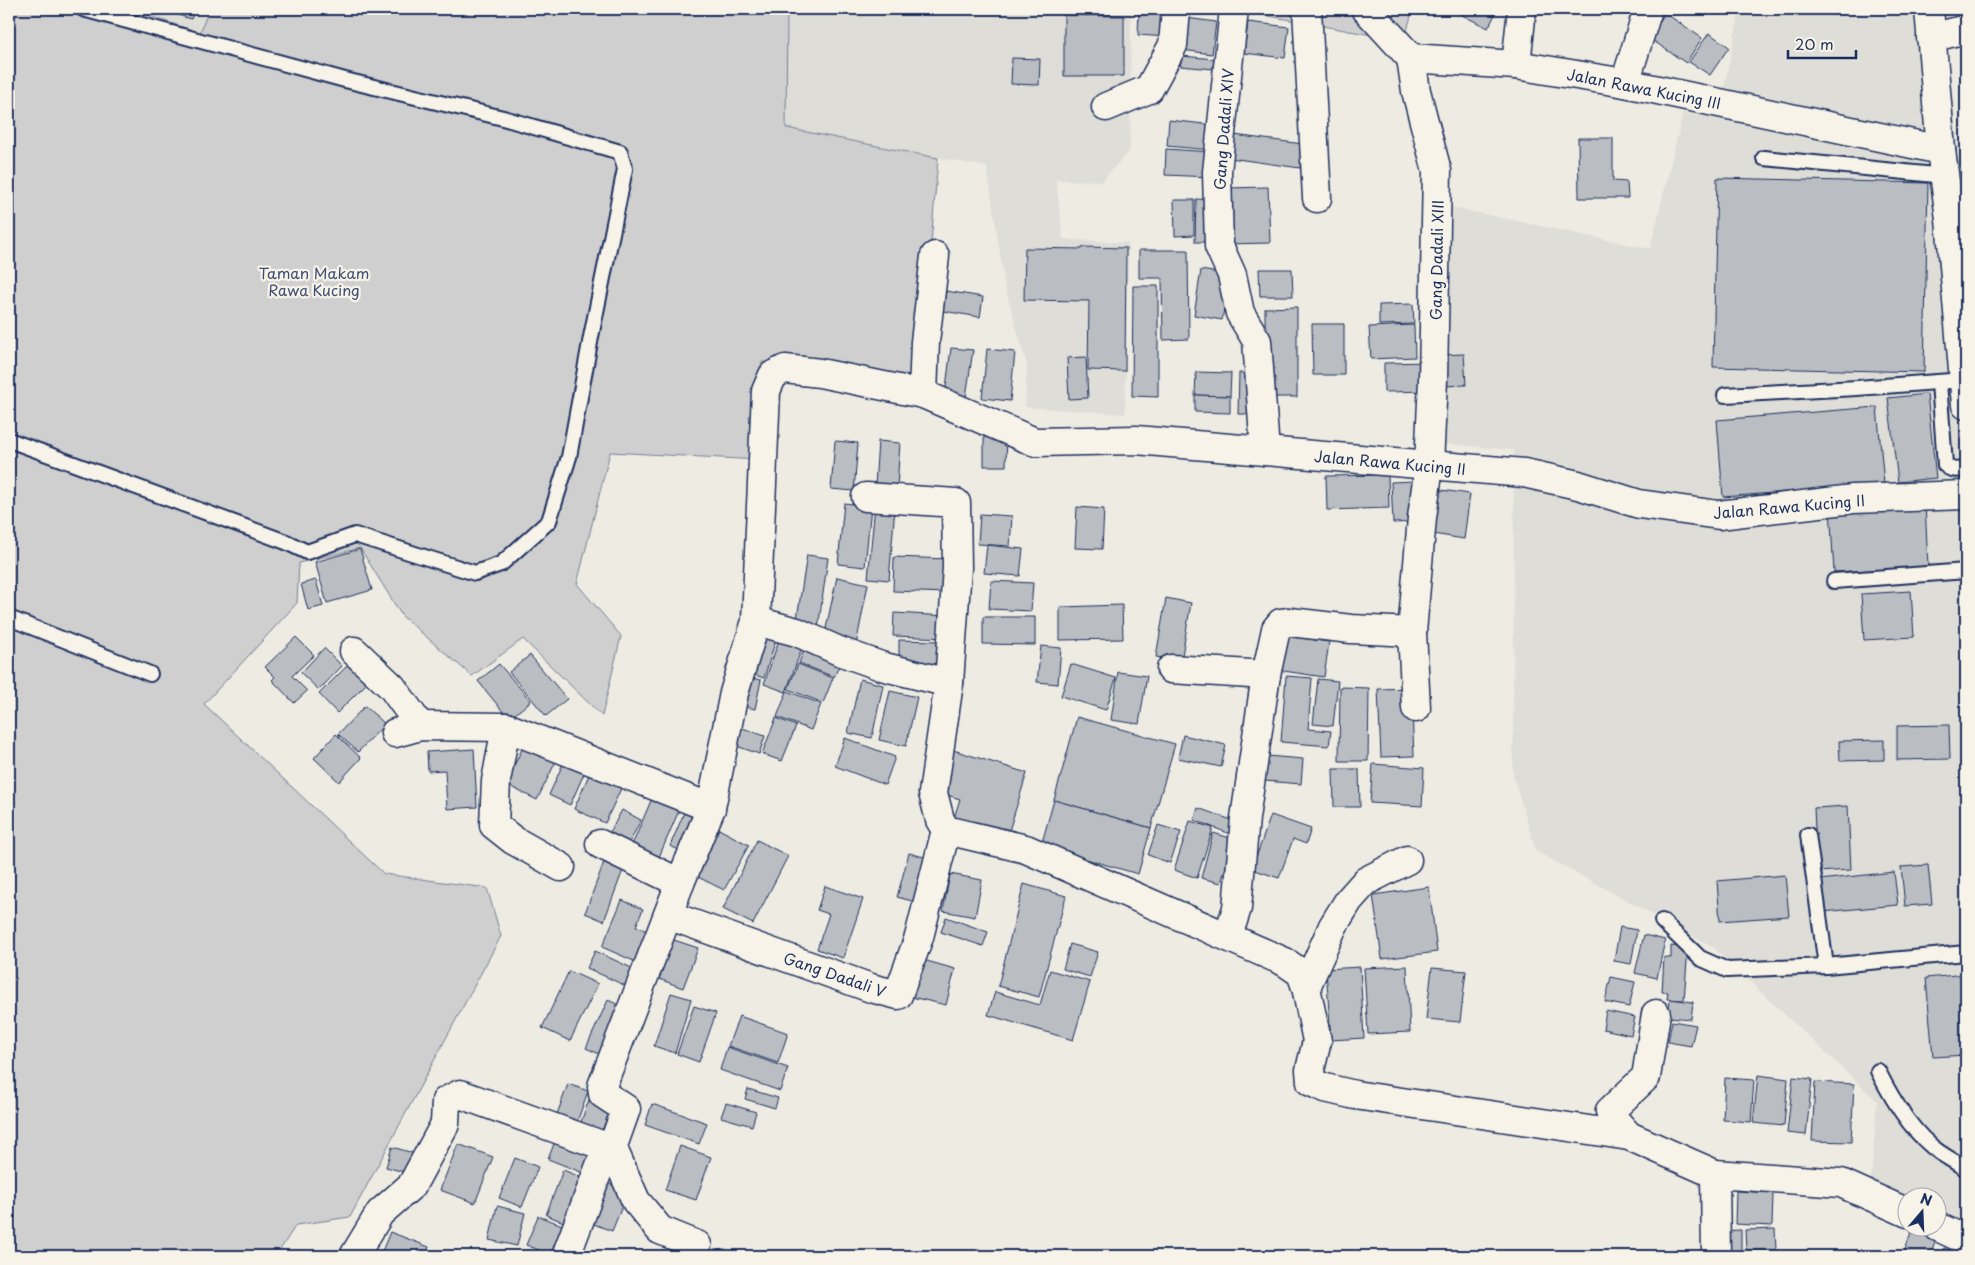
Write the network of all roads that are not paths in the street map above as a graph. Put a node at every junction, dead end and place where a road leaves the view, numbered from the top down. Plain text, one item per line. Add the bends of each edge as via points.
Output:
1 (83, 9) edge
2 (1176, 9) edge
3 (1234, 9) edge
4 (1307, 9) edge
5 (1366, 9) edge
6 (1522, 9) edge
7 (1648, 9) edge
8 (1929, 9) edge
9 (1966, 29) edge
10 (1930, 38) junction
11 (1410, 58) junction
12 (1516, 65) junction
13 (1625, 83) junction
14 (1106, 107) dead end
15 (1764, 158) dead end
16 (1943, 163) junction
17 (1317, 198) dead end
18 (1958, 219) edge
19 (935, 256) dead end
20 (1956, 389) edge
21 (923, 394) junction
22 (1725, 395) dead end
23 (9, 440) edge
24 (1265, 451) junction
25 (1429, 465) junction
26 (1966, 469) edge
27 (1966, 494) edge
28 (866, 497) dead end
29 (1966, 571) edge
30 (1834, 581) dead end
31 (9, 618) edge
32 (756, 621) junction
33 (1412, 632) junction
34 (354, 651) dead end
35 (1171, 670) dead end
36 (150, 674) dead end
37 (1266, 675) junction
38 (949, 683) junction
39 (1416, 708) dead end
40 (506, 727) junction
41 (711, 808) junction
42 (946, 830) junction
43 (1808, 835) dead end
44 (600, 844) dead end
45 (1407, 860) dead end
46 (561, 867) dead end
47 (680, 882) junction
48 (668, 915) junction
49 (1662, 921) dead end
50 (1228, 936) junction
51 (1966, 953) edge
52 (1826, 966) junction
53 (1306, 987) junction
54 (1656, 1014) dead end
55 (1878, 1071) dead end
56 (1629, 1136) junction
57 (609, 1145) junction
58 (1966, 1169) edge
59 (1715, 1174) junction
60 (1898, 1209) edge
61 (1948, 1232) edge
62 (1966, 1240) edge
63 (696, 1245) dead end
64 (354, 1256) edge
65 (566, 1256) edge
66 (1716, 1256) edge

1 - 23 lane via 345,80 503,118 620,152 626,169 569,457 558,493 549,520 502,564 475,574 355,536 307,552
2 - 14 street via 1173,45 1149,89
3 - 24 street, Gang Dadali XIV via 1217,172 1219,246 1232,275 1240,314 1257,341
4 - 17 street
5 - 11 street
6 - 12 street
7 - 13 street
8 - 10 street
9 - 10 street
10 - 16 street
11 - 12 street, Jalan Rawa Kucing III
11 - 25 street, Gang Dadali XIII via 1438,171
12 - 13 street, Jalan Rawa Kucing III
13 - 16 street, Jalan Rawa Kucing III
15 - 16 lane
16 - 18 street
18 - 20 street
19 - 21 street via 925,342
20 - 22 lane via 1857,388
20 - 26 lane via 1945,465 1948,469
21 - 24 street, Jalan Rawa Kucing II via 1035,442 1136,440
21 - 32 street, Jalan Rawa Kucing II via 785,369 772,375 766,391
24 - 25 street, Jalan Rawa Kucing II
25 - 27 street, Jalan Rawa Kucing II via 1524,473 1639,504 1719,515 1853,499
25 - 33 street, Gang Dadali XIII
28 - 38 street via 956,503 957,568
29 - 30 lane
31 - 36 lane
32 - 38 street via 797,632 881,666
32 - 41 street, Jalan Rawa Kucing II via 734,693
33 - 37 street via 1281,623 1273,636
33 - 39 street, Gang Dadali XIII
34 - 40 street via 392,687 407,730
35 - 37 street
37 - 50 street via 1245,818 1237,908
38 - 42 street via 933,793
40 - 41 street
40 - 46 street via 496,781 494,824 513,840
41 - 47 street, Jalan Rawa Kucing II
42 - 48 street, Gang Dadali V via 919,937 898,995
42 - 50 street via 1026,848
43 - 52 lane
44 - 47 street
45 - 53 street via 1366,880 1349,900 1333,926
47 - 48 street, Jalan Rawa Kucing II
48 - 57 street, Jalan Rawa Kucing II via 602,1086 603,1094 626,1108 615,1140
49 - 52 lane via 1700,958 1727,970
50 - 53 street via 1285,962 1301,974
51 - 52 lane
53 - 56 street via 1317,1041 1310,1070 1312,1082 1324,1088
54 - 56 street via 1646,1077 1610,1110 1612,1118
55 - 58 lane via 1893,1100 1916,1129 1938,1152
56 - 59 street
57 - 63 street via 636,1201 660,1230
57 - 64 street via 460,1094 446,1101 445,1124 412,1185 380,1213
57 - 65 street
59 - 60 street via 1841,1183
59 - 66 street
61 - 62 street

